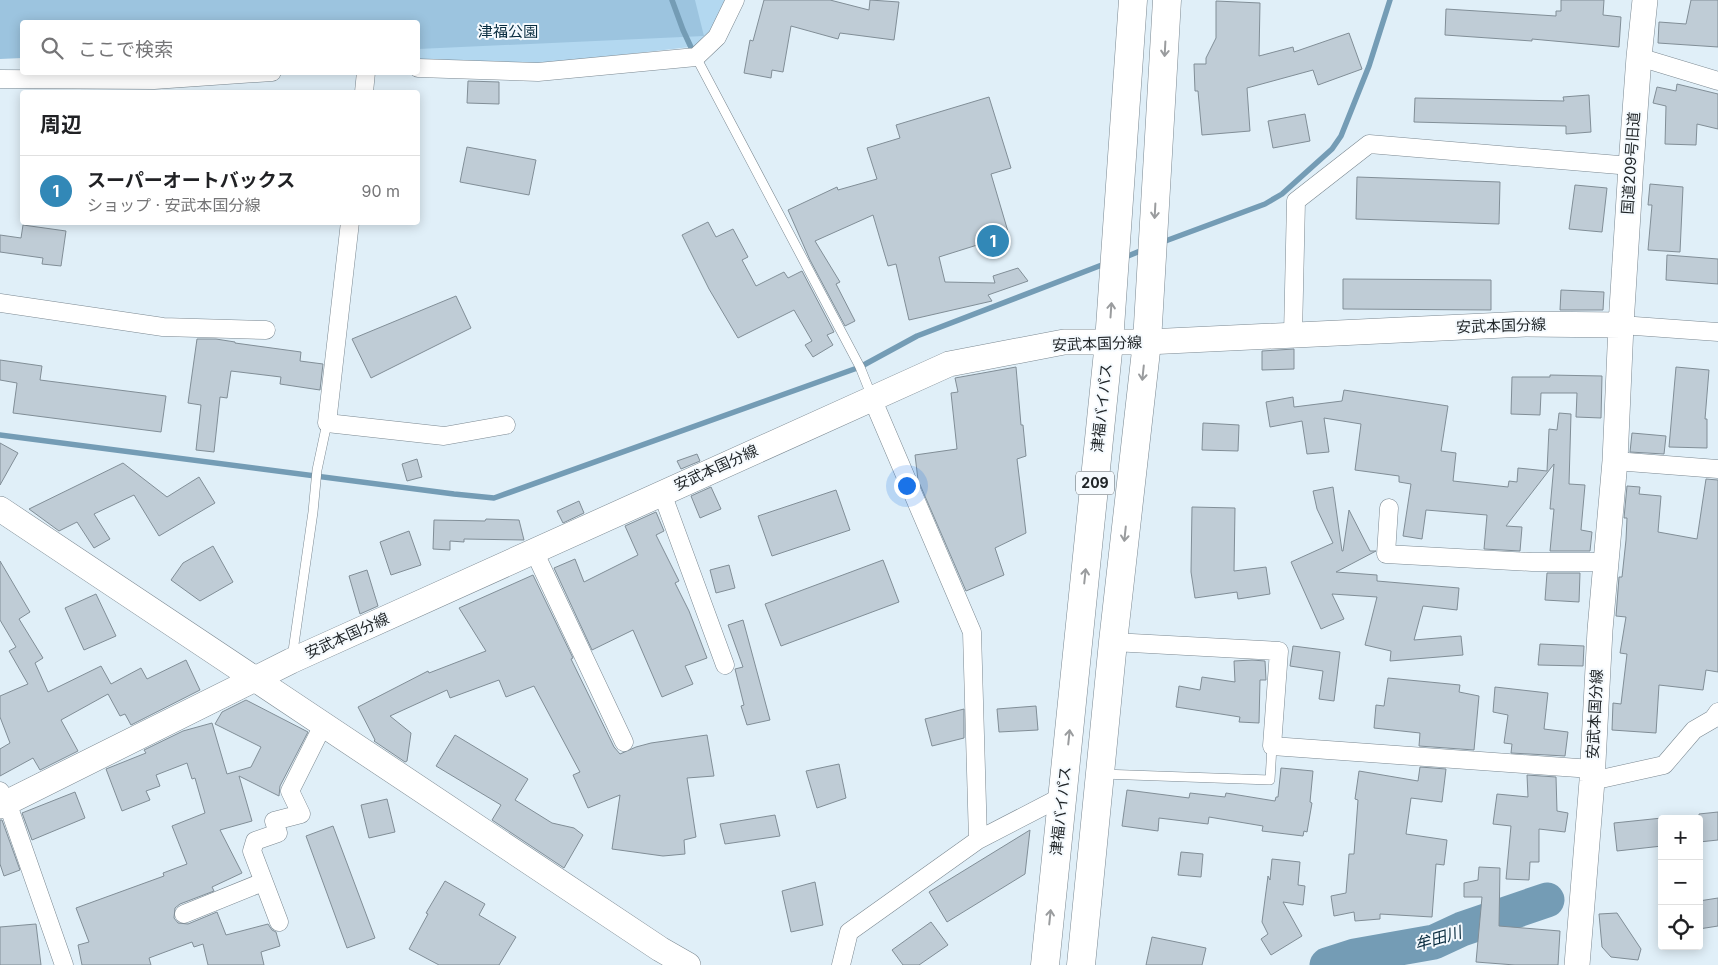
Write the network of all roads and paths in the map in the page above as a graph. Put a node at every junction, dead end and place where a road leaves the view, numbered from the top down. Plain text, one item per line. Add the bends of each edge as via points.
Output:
1 (735, 0) edge
2 (1133, 0) edge
3 (1168, 0) edge
4 (1645, 0) edge
5 (696, 57) junction
6 (1639, 57) junction
7 (420, 68) edge
8 (228, 75) edge
9 (366, 75) edge
10 (0, 79) edge
11 (1718, 81) edge
12 (364, 90) edge
13 (1631, 166) junction
14 (350, 225) edge
15 (0, 303) edge
16 (1621, 325) junction
17 (266, 330) dead end
18 (1718, 332) edge
19 (1293, 335) junction
20 (1109, 342) junction
21 (1147, 342) junction
22 (872, 398) junction
23 (328, 423) junction
24 (506, 425) dead end
25 (1615, 461) junction
26 (1718, 469) edge
27 (662, 492) junction
28 (1389, 508) dead end
29 (0, 509) edge
30 (534, 551) junction
31 (1606, 562) junction
32 (1113, 642) junction
33 (291, 661) junction
34 (725, 665) dead end
35 (254, 678) junction
36 (1718, 712) edge
37 (323, 725) junction
38 (624, 742) dead end
39 (1272, 746) junction
40 (1100, 774) junction
41 (1592, 775) junction
42 (1063, 796) junction
43 (2, 800) edge
44 (978, 840) junction
45 (263, 882) junction
46 (184, 914) dead end
47 (279, 922) dead end
48 (64, 965) edge
49 (688, 965) edge
50 (841, 965) edge
51 (1045, 965) edge
52 (1081, 965) edge
53 (1577, 965) edge

1 - 5 street via 717,37
20 -> 2 highway, 津福バイパス / 209
3 -> 21 highway, 209
4 - 6 main road, 国道209号旧道
5 - 7 street via 538,72
5 - 22 lane via 860,367
6 - 11 street
6 - 13 main road, 国道209号旧道
8 - 10 street via 154,80
9 - 12 street
13 - 16 main road, 国道209号旧道
13 - 19 street via 1368,144 1296,201
14 - 23 street
15 - 17 street via 163,327
16 - 18 street
16 - 19 main road, 安武本国分線 via 1526,324
16 - 25 main road, 安武本国分線
19 - 21 main road, 安武本国分線
20 - 21 main road, 安武本国分線
20 - 22 main road, 安武本国分線 via 1064,342 949,364
42 -> 20 highway, 津福バイパス / 209
21 -> 32 highway, 209
22 - 27 main road, 安武本国分線
22 - 44 street via 972,632
23 - 24 street via 444,436
23 - 33 lane via 317,470
25 - 26 street
25 - 31 main road, 安武本国分線
27 - 30 main road, 安武本国分線
27 - 34 street
28 - 31 street via 1386,554 1532,562
29 - 35 main road
30 - 33 main road, 安武本国分線
30 - 38 street
31 - 41 main road, 安武本国分線
32 - 39 street via 1279,651
32 - 40 highway, 209
33 - 35 main road, 安武本国分線
35 - 37 main road
35 - 43 main road, 安武本国分線
36 - 41 street via 1713,719 1694,730 1664,765
37 - 45 street via 290,791 301,814 274,822 278,833 255,841 252,851
37 - 49 main road
39 - 40 lane via 1270,780
39 - 41 street
40 - 52 highway, 209
41 - 53 main road, 安武本国分線
42 - 44 street
51 -> 42 highway, 津福バイパス / 209
43 - 48 street
44 - 50 street via 849,932
45 - 46 street
45 - 47 street

